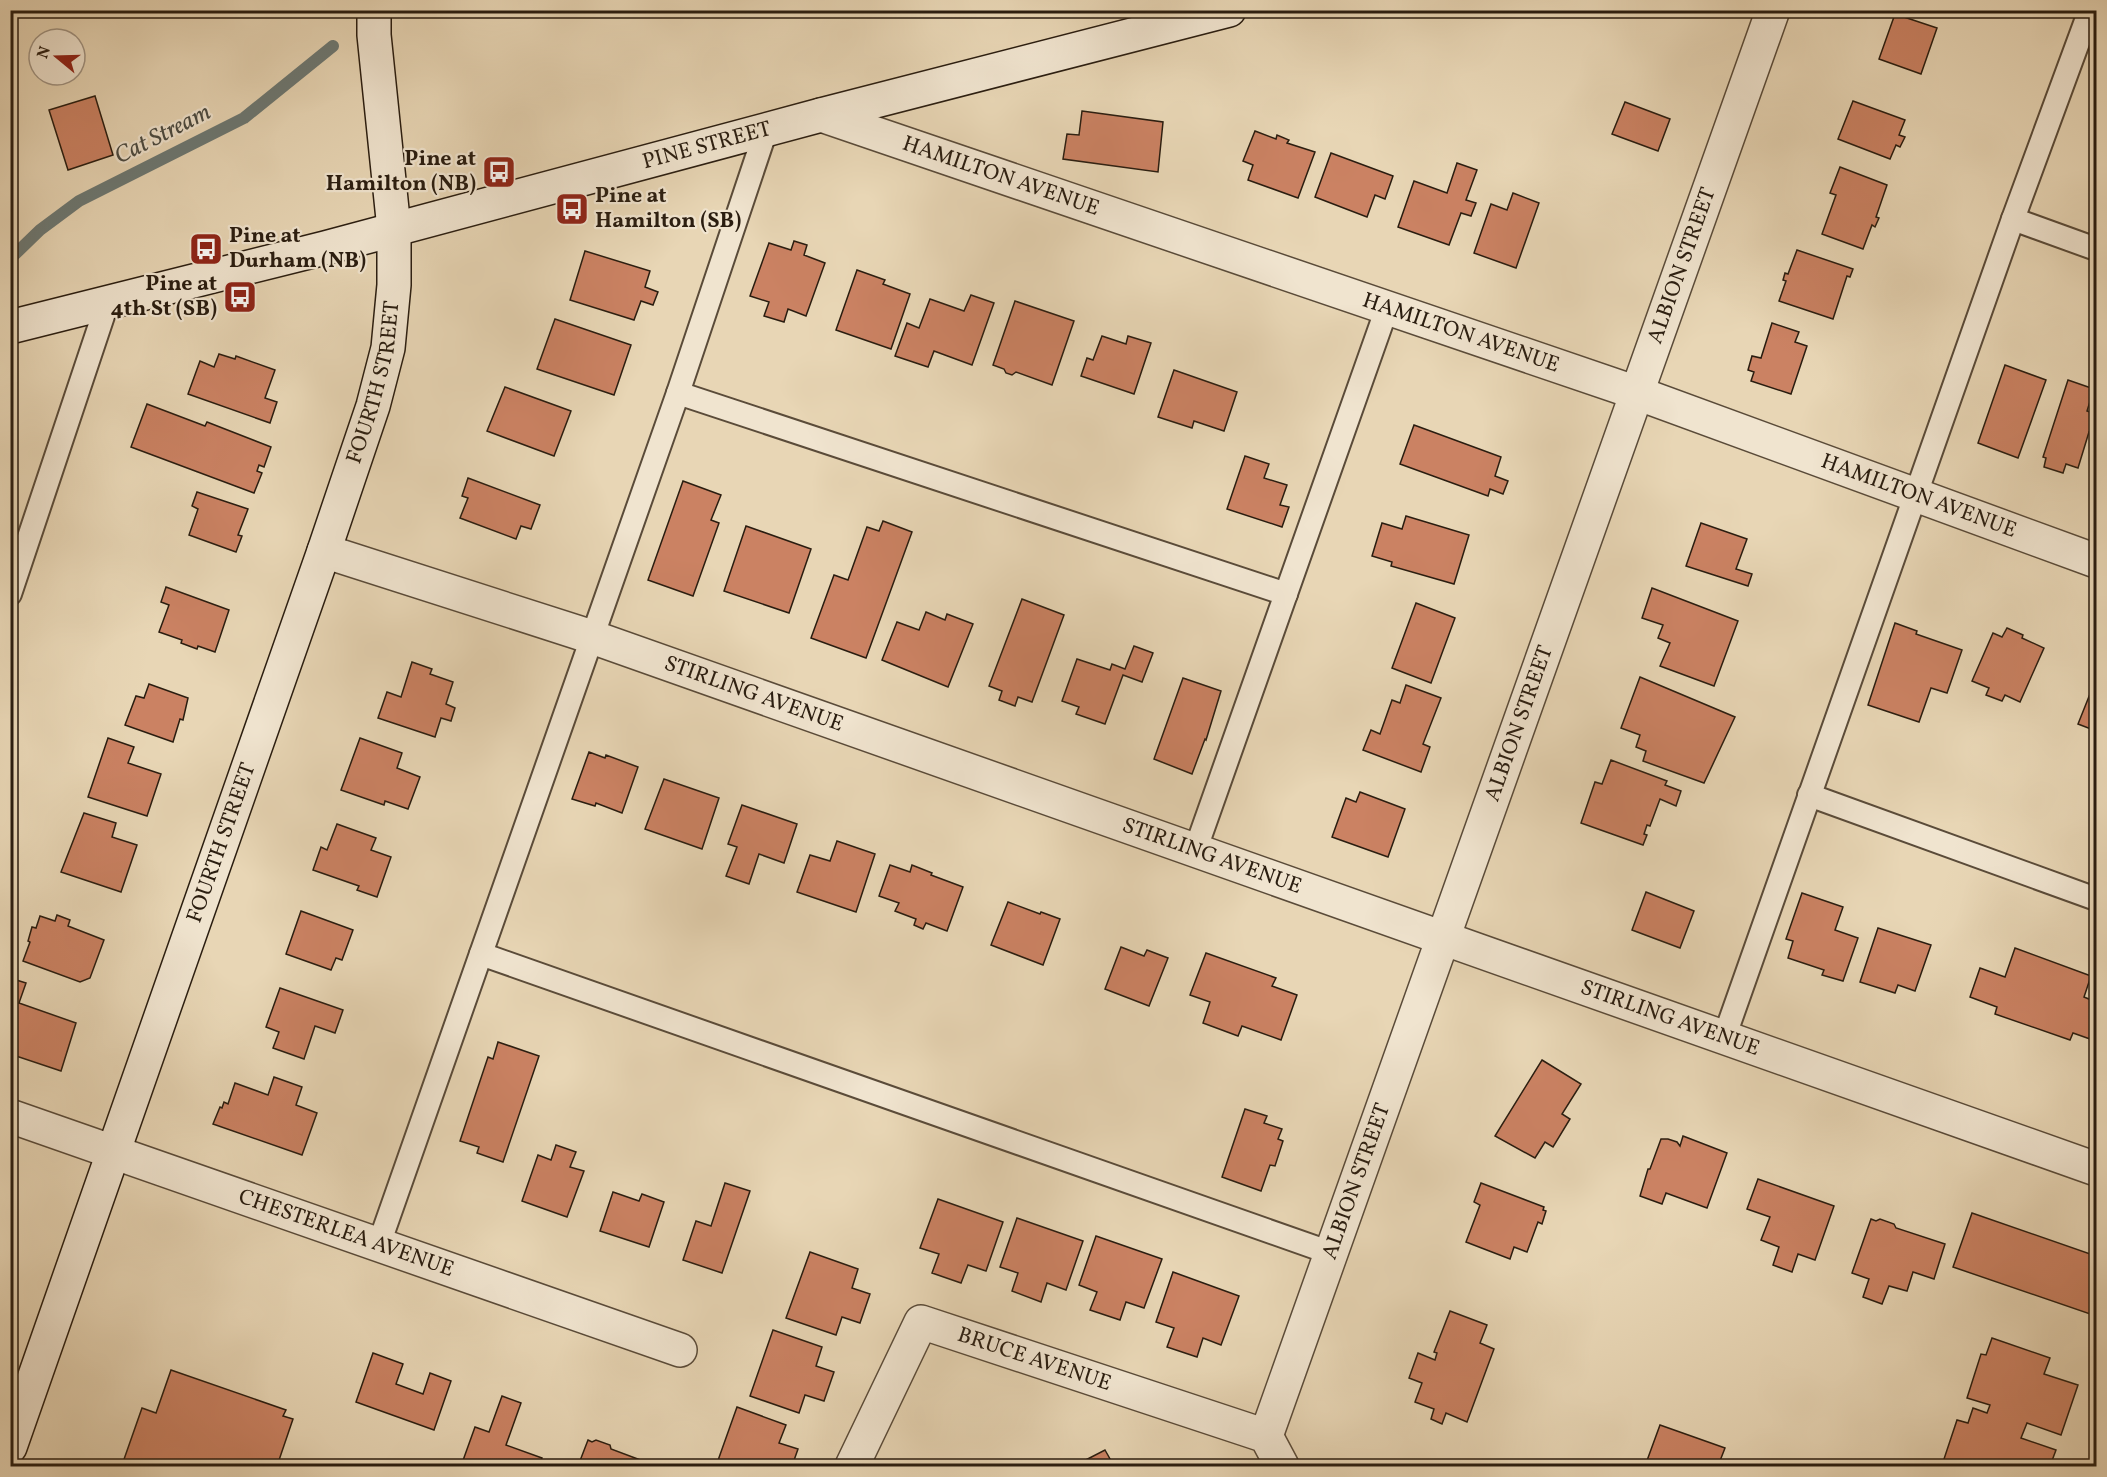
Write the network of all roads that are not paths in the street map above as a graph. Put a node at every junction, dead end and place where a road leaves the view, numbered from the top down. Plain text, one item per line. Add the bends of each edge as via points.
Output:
1 (374, 10) edge
2 (1229, 10) edge
3 (1773, 10) edge
4 (2090, 10) edge
5 (821, 115) junction
6 (765, 130) junction
7 (2013, 219) junction
8 (394, 229) junction
9 (2097, 249) edge
10 (108, 301) junction
11 (1387, 308) junction
12 (10, 327) edge
13 (678, 393) junction
14 (1637, 393) junction
15 (1916, 494) junction
16 (324, 551) junction
17 (2097, 561) edge
18 (10, 594) edge
19 (1286, 594) junction
20 (592, 637) junction
21 (1809, 795) junction
22 (1195, 850) junction
23 (2097, 899) edge
24 (1443, 938) junction
25 (480, 954) junction
26 (1724, 1038) junction
27 (10, 1116) edge
28 (114, 1152) junction
29 (2097, 1169) edge
30 (379, 1244) junction
31 (1331, 1253) junction
32 (680, 1350) dead end
33 (1266, 1436) junction
34 (10, 1447) edge
35 (852, 1467) edge
36 (1282, 1467) edge

1 - 8 street, FOURTH STREET
2 - 5 street, PINE STREET
3 - 14 street, ALBION STREET
4 - 7 lane
5 - 6 street, PINE STREET
5 - 11 street, HAMILTON AVENUE
6 - 8 street, PINE STREET
6 - 13 lane
7 - 9 lane
7 - 15 lane
8 - 10 street, PINE STREET
8 - 16 street, FOURTH STREET via 388,348 373,406
10 - 12 street, PINE STREET
10 - 18 lane
11 - 14 street, HAMILTON AVENUE
11 - 19 lane
13 - 19 lane
13 - 20 lane
14 - 15 street, HAMILTON AVENUE
14 - 24 street, ALBION STREET
15 - 17 street, HAMILTON AVENUE
15 - 21 lane
16 - 20 street, STIRLING AVENUE
16 - 28 street, FOURTH STREET
19 - 22 lane
20 - 22 street, STIRLING AVENUE
20 - 25 lane
21 - 23 lane
21 - 26 lane
22 - 24 street, STIRLING AVENUE
24 - 26 street, STIRLING AVENUE
24 - 31 street, ALBION STREET
25 - 30 lane
25 - 31 lane
26 - 29 street, STIRLING AVENUE
27 - 28 street, CHESTERLEA AVENUE
28 - 30 street, CHESTERLEA AVENUE
28 - 34 street, FOURTH STREET
30 - 32 street, CHESTERLEA AVENUE
31 - 33 street, ALBION STREET
33 - 35 street, BRUCE AVENUE via 921,1322
33 - 36 street

